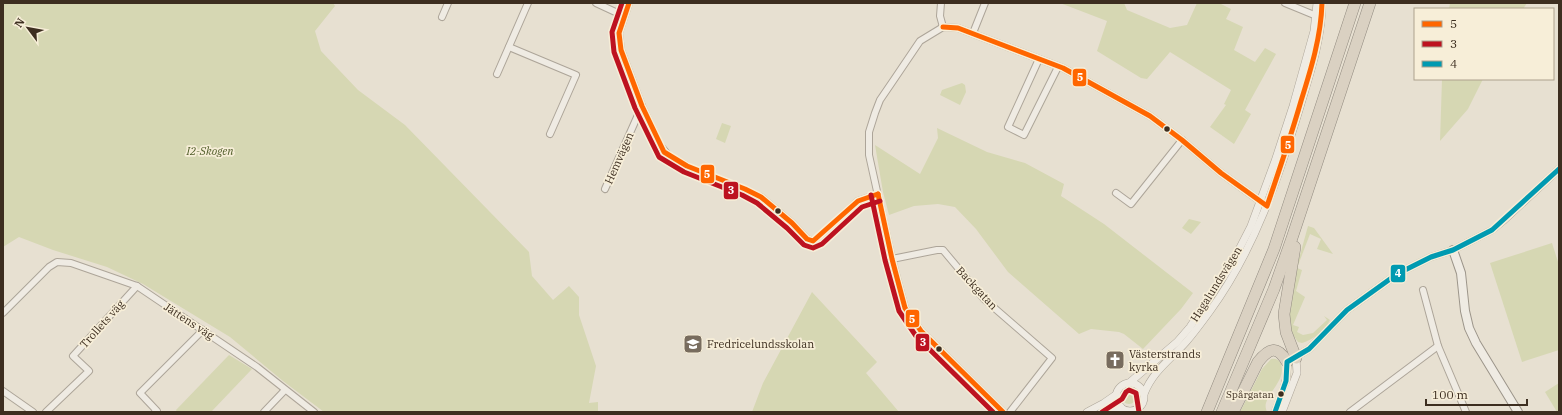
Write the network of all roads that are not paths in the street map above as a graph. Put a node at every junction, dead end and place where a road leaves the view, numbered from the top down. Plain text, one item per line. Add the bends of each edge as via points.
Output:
1 (448, 3) edge
2 (528, 3) edge
3 (596, 3) edge
4 (629, 3) edge
5 (941, 3) edge
6 (985, 3) edge
7 (1285, 3) edge
8 (1317, 3) edge
9 (1322, 3) edge
10 (1355, 3) edge
11 (1370, 3) edge
12 (624, 16) junction
13 (442, 17) dead end
14 (1319, 17) junction
15 (943, 27) junction
16 (973, 34) junction
17 (509, 47) junction
18 (1039, 59) junction
19 (1058, 67) junction
20 (497, 74) dead end
21 (642, 106) junction
22 (550, 134) dead end
23 (1182, 140) junction
24 (687, 166) dead end
25 (1559, 169) edge
26 (605, 189) dead end
27 (1116, 192) dead end
28 (878, 194) junction
29 (761, 197) dead end
30 (1264, 203) junction
31 (1301, 215) junction
32 (1453, 250) junction
33 (892, 259) junction
34 (136, 286) junction
35 (1423, 290) dead end
36 (3, 313) edge
37 (204, 330) junction
38 (1438, 346) junction
39 (1291, 360) junction
40 (1130, 383) junction
41 (285, 390) junction
42 (4, 393) edge
43 (1117, 394) junction
44 (1144, 398) junction
45 (1124, 410) edge
46 (33, 412) edge
47 (46, 412) edge
48 (155, 412) edge
49 (264, 412) edge
50 (314, 412) edge
51 (1003, 412) edge
52 (1010, 412) edge
53 (1087, 412) edge
54 (1106, 412) edge
55 (1146, 412) edge
56 (1207, 412) edge
57 (1222, 412) edge
58 (1233, 412) edge
59 (1275, 412) edge
60 (1282, 412) edge
61 (1350, 412) edge
62 (1466, 412) edge
63 (1518, 412) edge

1 - 13 street
2 - 17 street
3 - 12 street
4 - 12 street
5 - 15 street via 940,16
6 - 16 street
7 - 14 street
8 - 14 street, Hagalundsvägen
9 - 14 street, Hagalundsvägen
10 - 56 highway via 1274,249
11 - 31 highway
12 - 21 street via 619,33 621,50
14 - 30 street, Hagalundsvägen via 1320,35 1307,84
15 - 16 street via 958,28
15 - 28 street via 920,41 880,100 869,132 869,155
16 - 18 street
17 - 20 street
17 - 22 street via 576,75
18 - 19 street
18 - 19 street via 1008,127 1024,135
19 - 23 street via 1150,116
21 - 24 street via 664,152
21 - 26 street, Hemvägen
23 - 27 street via 1131,204
23 - 30 street via 1221,173
25 - 32 street via 1492,230
28 - 29 street via 858,201 813,241
28 - 33 street
30 - 40 street, Hagalundsvägen via 1230,267 1193,322 1177,342
30 - 44 street, Hagalundsvägen via 1252,241 1232,279 1186,342 1152,377
31 - 39 highway via 1284,314
31 - 57 highway via 1274,289
32 - 39 street via 1412,265 1390,278 1347,310 1309,349
32 - 63 main road via 1461,273 1469,328 1476,344
33 - 51 street via 905,308 918,326
33 - 52 street, Backgatan via 942,250 984,299 1052,358
34 - 36 street, Jättens väg via 71,263 57,262
34 - 37 street, Jättens väg
34 - 47 street, Trollets väg via 73,356 89,371
35 - 38 street
37 - 41 street, Jättens väg
37 - 48 street via 140,393
38 - 61 street
38 - 62 street
39 - 58 highway via 1278,352 1267,351 1258,362
39 - 59 street
39 - 60 street via 1297,373
40 - 43 street via 1121,386
40 - 44 street via 1140,387
41 - 49 street
41 - 50 street, Jättens väg
42 - 46 street
43 - 45 street via 1117,401
43 - 53 street
44 - 45 street via 1142,405 1135,410
44 - 55 street
45 - 54 street

